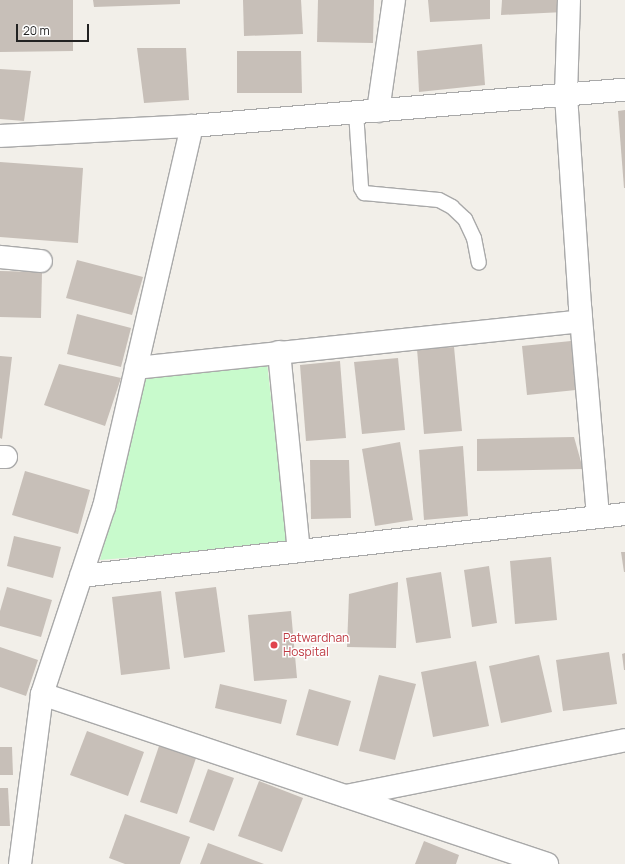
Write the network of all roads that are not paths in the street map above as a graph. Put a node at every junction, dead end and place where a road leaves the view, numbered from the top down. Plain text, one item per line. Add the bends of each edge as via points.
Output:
1 (394, 0) edge
2 (570, 0) edge
3 (625, 90) edge
4 (566, 95) junction
5 (378, 111) junction
6 (356, 112) junction
7 (192, 126) junction
8 (0, 136) edge
9 (0, 257) edge
10 (41, 261) dead end
11 (479, 263) dead end
12 (579, 293) junction
13 (279, 352) junction
14 (136, 368) junction
15 (625, 514) edge
16 (598, 516) junction
17 (299, 551) junction
18 (81, 576) junction
19 (42, 694) junction
20 (625, 740) edge
21 (345, 796) junction
22 (20, 864) edge
23 (547, 864) edge

1 - 5 street
2 - 4 street
3 - 4 street
4 - 5 street
4 - 12 street
5 - 6 street
6 - 7 street
6 - 11 lane via 364,193 440,200 452,207 465,219 474,238
7 - 8 street
7 - 14 street
9 - 10 street
12 - 13 street via 581,321
12 - 16 street
13 - 14 street
13 - 17 street
14 - 18 street via 104,507
15 - 16 street
16 - 17 street
17 - 18 street
18 - 19 street
19 - 21 street
19 - 22 street
20 - 21 street
21 - 23 street

